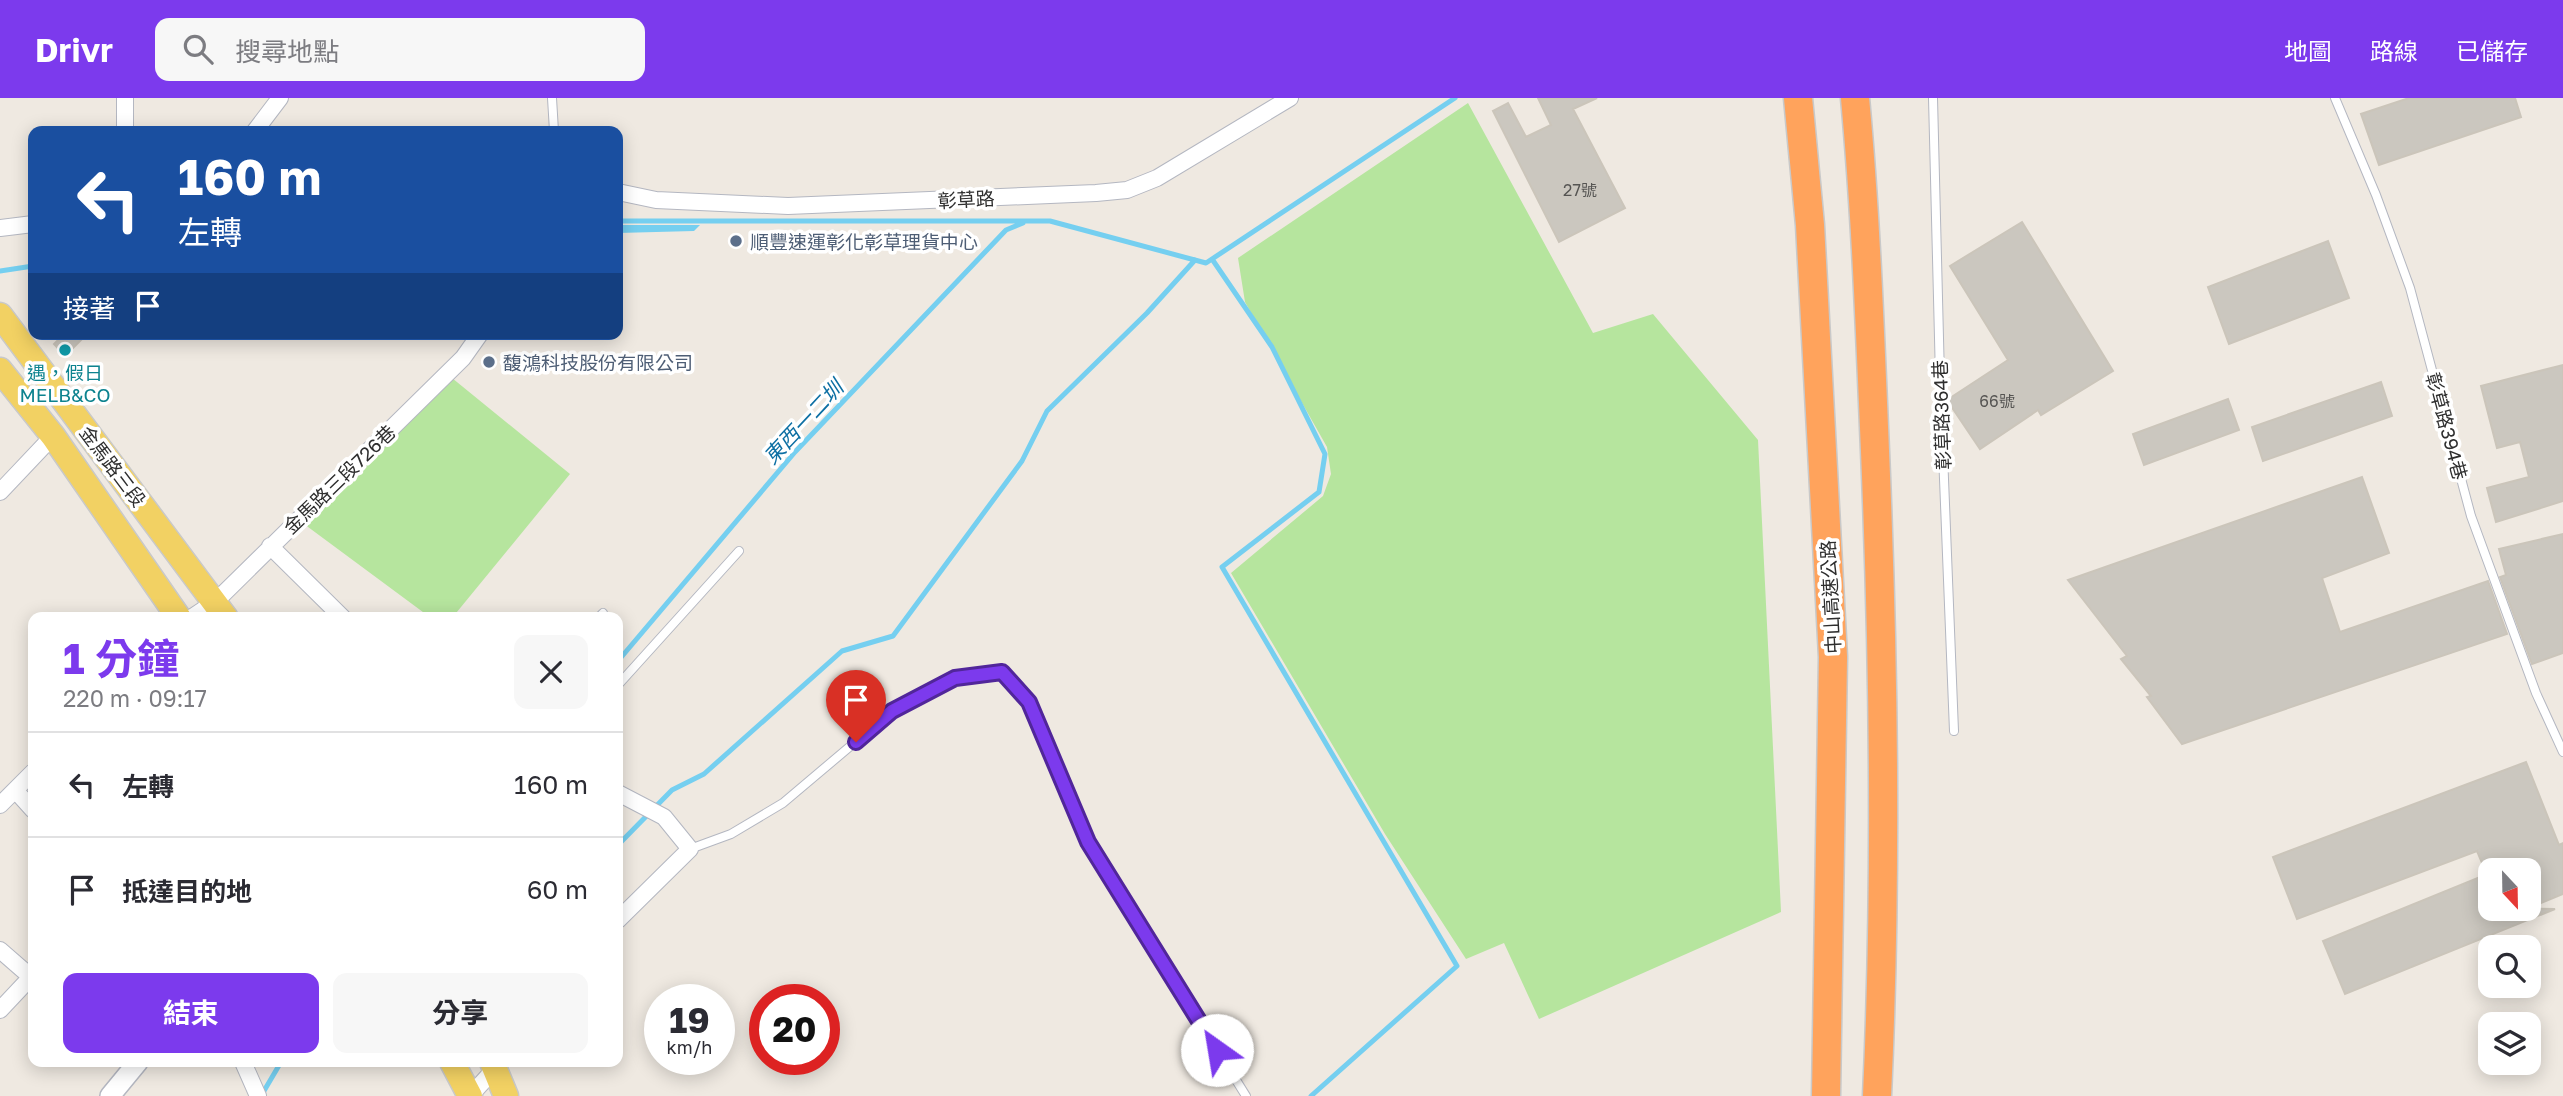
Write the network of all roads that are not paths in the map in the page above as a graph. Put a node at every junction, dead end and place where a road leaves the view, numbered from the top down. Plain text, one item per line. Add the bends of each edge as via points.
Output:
1 (125, 98) edge
2 (280, 98) edge
3 (552, 98) edge
4 (1290, 98) edge
5 (1798, 98) edge
6 (1855, 98) edge
7 (1933, 98) edge
8 (2335, 98) edge
9 (125, 126) edge
10 (259, 126) edge
11 (554, 126) edge
12 (623, 193) edge
13 (28, 225) edge
14 (0, 228) edge
15 (0, 315) edge
16 (476, 340) edge
17 (0, 370) edge
18 (53, 436) junction
19 (0, 492) edge
20 (270, 546) junction
21 (739, 551) dead end
22 (221, 610) edge
23 (175, 612) edge
24 (337, 612) edge
25 (623, 679) edge
26 (1954, 731) dead end
27 (2563, 752) edge
28 (28, 777) edge
29 (15, 790) junction
30 (623, 795) edge
31 (28, 804) edge
32 (0, 805) edge
33 (690, 849) junction
34 (623, 915) edge
35 (0, 950) edge
36 (28, 974) edge
37 (28, 980) edge
38 (0, 1010) edge
39 (134, 1067) edge
40 (245, 1067) edge
41 (455, 1067) edge
42 (494, 1067) edge
43 (497, 1067) edge
44 (110, 1096) edge
45 (258, 1096) edge
46 (470, 1096) edge
47 (506, 1096) edge
48 (1246, 1096) edge
49 (1826, 1096) edge
50 (1877, 1096) edge

1 - 9 street
2 - 10 street
3 - 11 lane
4 - 12 street, 彰草路 via 1157,178 1127,190 788,206 656,201
5 - 49 highway, 中山高速公路 via 1810,225 1833,657
6 - 50 highway via 1864,200 1882,631 1884,946
7 - 26 lane, 彰草路364巷
8 - 27 lane, 彰草路394巷 via 2410,288 2471,516 2536,693
13 - 14 street
15 - 22 main road, 金馬路三段
16 - 20 street, 金馬路三段726巷 via 463,358
17 - 18 main road, 金馬路三段
18 - 19 street
18 - 23 main road, 金馬路三段
20 - 22 street, 金馬路三段726巷
20 - 24 street
21 - 25 lane
28 - 29 street
29 - 31 street
29 - 32 street
30 - 33 street via 664,817
33 - 34 street
33 - 48 lane via 730,834 783,803 892,711 955,678 1002,672 1029,702 1088,842
35 - 36 street
37 - 38 street
39 - 44 street
40 - 45 street
41 - 46 main road
42 - 46 street
43 - 47 main road

